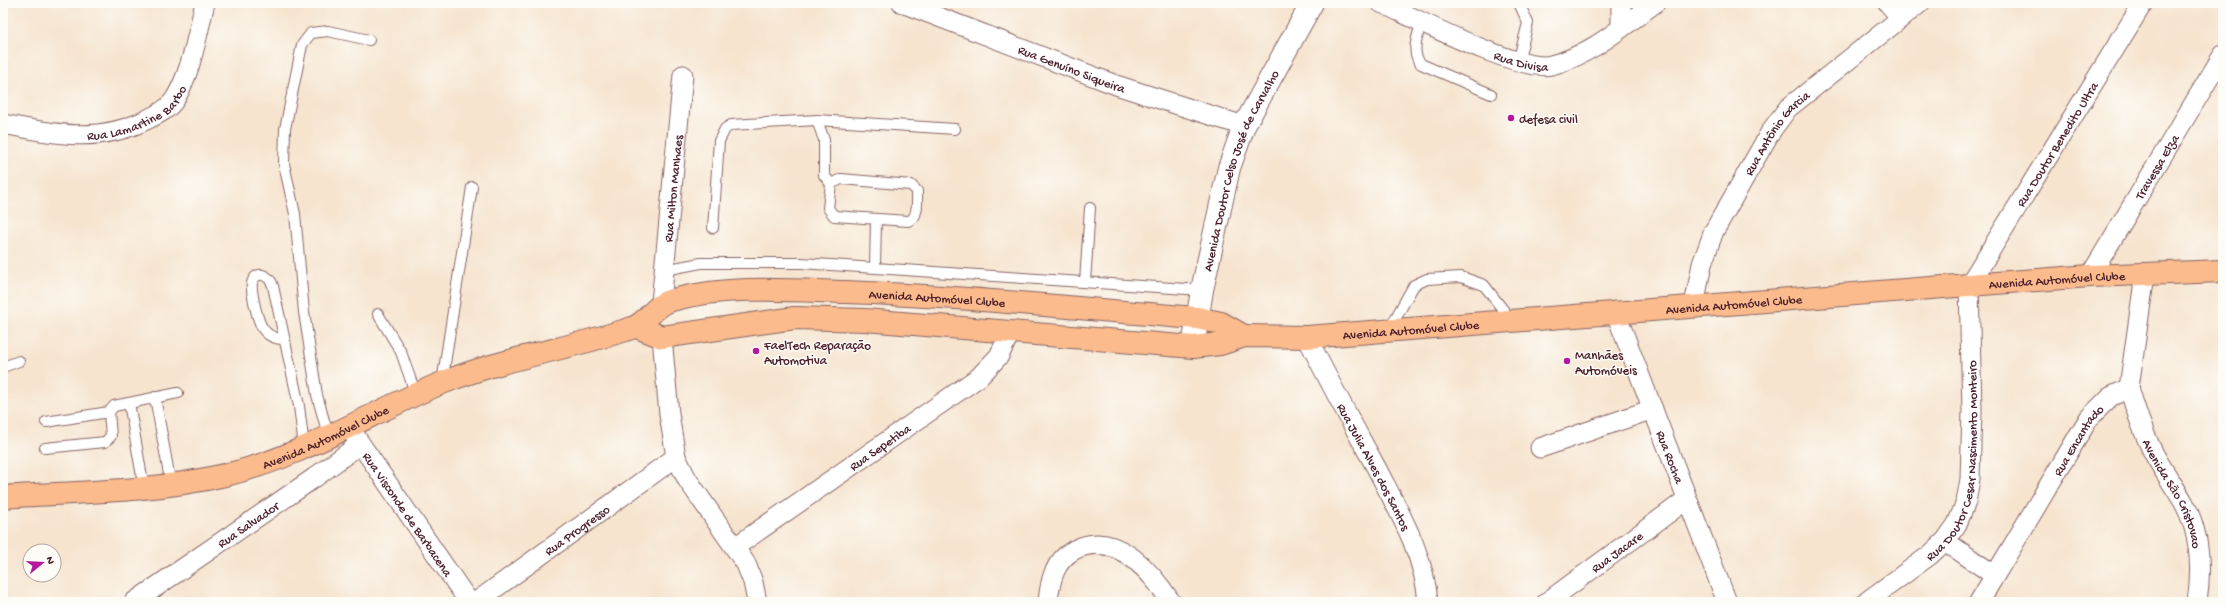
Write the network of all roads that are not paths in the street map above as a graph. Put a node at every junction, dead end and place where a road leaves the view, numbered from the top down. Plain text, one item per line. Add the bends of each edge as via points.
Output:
1 (205, 3) edge
2 (902, 3) edge
3 (1312, 3) edge
4 (1381, 3) edge
5 (1520, 3) edge
6 (1621, 3) edge
7 (1655, 3) edge
8 (1920, 3) edge
9 (2143, 3) edge
10 (1894, 10) edge
11 (1422, 21) junction
12 (1622, 27) junction
13 (369, 40) dead end
14 (2223, 56) edge
15 (1518, 62) junction
16 (683, 74) dead end
17 (1491, 94) dead end
18 (817, 120) junction
19 (3, 124) edge
20 (1244, 126) junction
21 (955, 129) dead end
22 (830, 184) junction
23 (472, 187) dead end
24 (1090, 208) dead end
25 (876, 218) junction
26 (713, 228) dead end
27 (875, 268) junction
28 (664, 270) junction
29 (2223, 271) edge
30 (2145, 274) junction
31 (2090, 276) junction
32 (1085, 282) junction
33 (1969, 285) junction
34 (1202, 290) junction
35 (868, 293) junction
36 (661, 303) junction
37 (1034, 305) junction
38 (1694, 306) junction
39 (1616, 311) junction
40 (378, 314) dead end
41 (1197, 318) junction
42 (865, 320) junction
43 (1511, 320) junction
44 (637, 327) junction
45 (1389, 330) junction
46 (1010, 332) junction
47 (1244, 336) junction
48 (1306, 337) junction
49 (662, 338) junction
50 (283, 339) junction
51 (1193, 347) junction
52 (19, 361) dead end
53 (3, 367) edge
54 (442, 383) junction
55 (2129, 388) junction
56 (178, 392) dead end
57 (416, 395) junction
58 (155, 397) junction
59 (129, 403) junction
60 (1654, 409) junction
61 (109, 412) junction
62 (46, 422) dead end
63 (348, 425) junction
64 (328, 435) junction
65 (360, 444) junction
66 (304, 447) junction
67 (45, 448) dead end
68 (1540, 448) dead end
69 (676, 457) junction
70 (171, 485) junction
71 (144, 488) junction
72 (3, 497) edge
73 (1686, 500) junction
74 (1945, 541) junction
75 (735, 547) junction
76 (1994, 575) junction
77 (134, 602) edge
78 (468, 602) edge
79 (476, 602) edge
80 (756, 602) edge
81 (1048, 602) edge
82 (1171, 602) edge
83 (1428, 602) edge
84 (1547, 602) edge
85 (1726, 602) edge
86 (1866, 602) edge
87 (1979, 602) edge
88 (2197, 602) edge

1 - 19 street, Rua Lamartine Barbo via 193,56 184,80 174,100 162,112 135,125 89,136 61,135
2 - 20 street, Rua Genuíno Siqueira via 1116,86
3 - 20 street, Avenida Doutor Celso José de Carvalho
4 - 11 street, Rua Divisa
5 - 15 lane via 1528,23
6 - 12 street
7 - 12 street, Rua Divisa
8 - 10 street, Rua Antônio Garcia
9 - 33 street, Rua Doutor Benedito Ultra
10 - 38 street, Rua Antônio Garcia via 1788,108 1770,131 1714,231 1702,264
11 - 15 street, Rua Divisa via 1507,60
11 - 17 lane via 1415,49 1421,64
12 - 15 street, Rua Divisa via 1576,56 1550,66
13 - 64 lane via 328,31 312,33 302,45 285,129 284,164 295,214 304,312 317,395
14 - 31 street, Travessa Elza
16 - 28 street, Rua Milton Manhaes
18 - 21 lane
18 - 22 lane via 824,140 824,174
18 - 26 lane via 738,123 725,129 719,141
20 - 34 street, Avenida Doutor Celso José de Carvalho via 1229,168
22 - 25 lane via 828,208 834,216
22 - 25 lane via 841,179 915,187 916,216 912,220
23 - 54 lane
24 - 32 lane
25 - 27 lane
27 - 28 lane via 736,262 685,265
27 - 32 lane
28 - 36 street, Rua Milton Manhaes
29 - 30 main road, Avenida Automóvel Clube
30 - 31 main road, Avenida Automóvel Clube
30 - 55 street
31 - 33 main road, Avenida Automóvel Clube
32 - 34 lane
33 - 38 main road, Avenida Automóvel Clube
33 - 74 street, Rua Doutor Cesar Nascimento Monteiro via 1972,411 1970,479 1966,502 1957,524
34 - 41 street, Avenida Doutor Celso José de Carvalho
35 - 36 main road, Avenida Automóvel Clube via 744,290
35 - 37 main road, Avenida Automóvel Clube
35 - 42 main road
36 - 44 main road
37 - 41 main road, Avenida Automóvel Clube
37 - 46 main road via 1018,317
38 - 39 main road, Avenida Automóvel Clube
39 - 43 main road, Avenida Automóvel Clube
39 - 60 street, Rua Rocha
40 - 57 lane via 401,352
41 - 47 main road, Avenida Automóvel Clube via 1221,323
41 - 51 street, Avenida Doutor Celso José de Carvalho
42 - 46 main road, Avenida Automóvel Clube
42 - 49 main road, Avenida Automóvel Clube via 795,318
43 - 45 main road, Avenida Automóvel Clube
43 - 45 lane via 1484,285 1461,277 1427,279 1414,285
44 - 49 main road
44 - 54 main road, Avenida Automóvel Clube via 502,362
45 - 48 main road, Avenida Automóvel Clube
46 - 51 main road, Avenida Automóvel Clube
46 - 75 street, Rua Sepetiba via 999,356 979,377
47 - 48 main road, Avenida Automóvel Clube
47 - 51 main road, Avenida Automóvel Clube via 1220,344
48 - 83 street, Rua Julia Alves dos Santos via 1417,550
49 - 69 street via 668,414
50 - 50 lane via 271,278 259,275 254,278 252,284 257,319 270,336
50 - 66 lane via 299,406
52 - 53 lane
54 - 57 main road, Avenida Automóvel Clube
55 - 76 street, Rua Encantado via 2110,396 2089,418
55 - 88 street, Avenida Sāo Cristovao via 2151,449 2185,505 2196,533 2200,562
56 - 58 lane
57 - 63 main road, Avenida Automóvel Clube
58 - 59 lane
58 - 70 lane
59 - 61 lane via 114,406
59 - 71 lane
60 - 68 street
60 - 73 street, Rua Rocha
61 - 62 lane
61 - 67 lane via 111,436 104,442
63 - 64 main road, Avenida Automóvel Clube
63 - 65 street, Rua Visconde de Barbacena
64 - 66 main road, Avenida Automóvel Clube
65 - 77 street, Rua Salvador
65 - 78 street, Rua Visconde de Barbacena
66 - 70 main road, Avenida Automóvel Clube via 228,475
69 - 75 street via 687,479
69 - 79 street, Rua Progresso
70 - 71 main road, Avenida Automóvel Clube
71 - 72 main road, Avenida Automóvel Clube
73 - 84 street, Rua Jacare
73 - 85 street, Rua Rocha
74 - 76 street
74 - 86 street, Rua Doutor Cesar Nascimento Monteiro
75 - 80 street via 746,564 753,582
76 - 87 street, Rua Encantado
81 - 82 street via 1049,585 1055,568 1068,554 1084,545 1105,544 1126,554 1145,569

